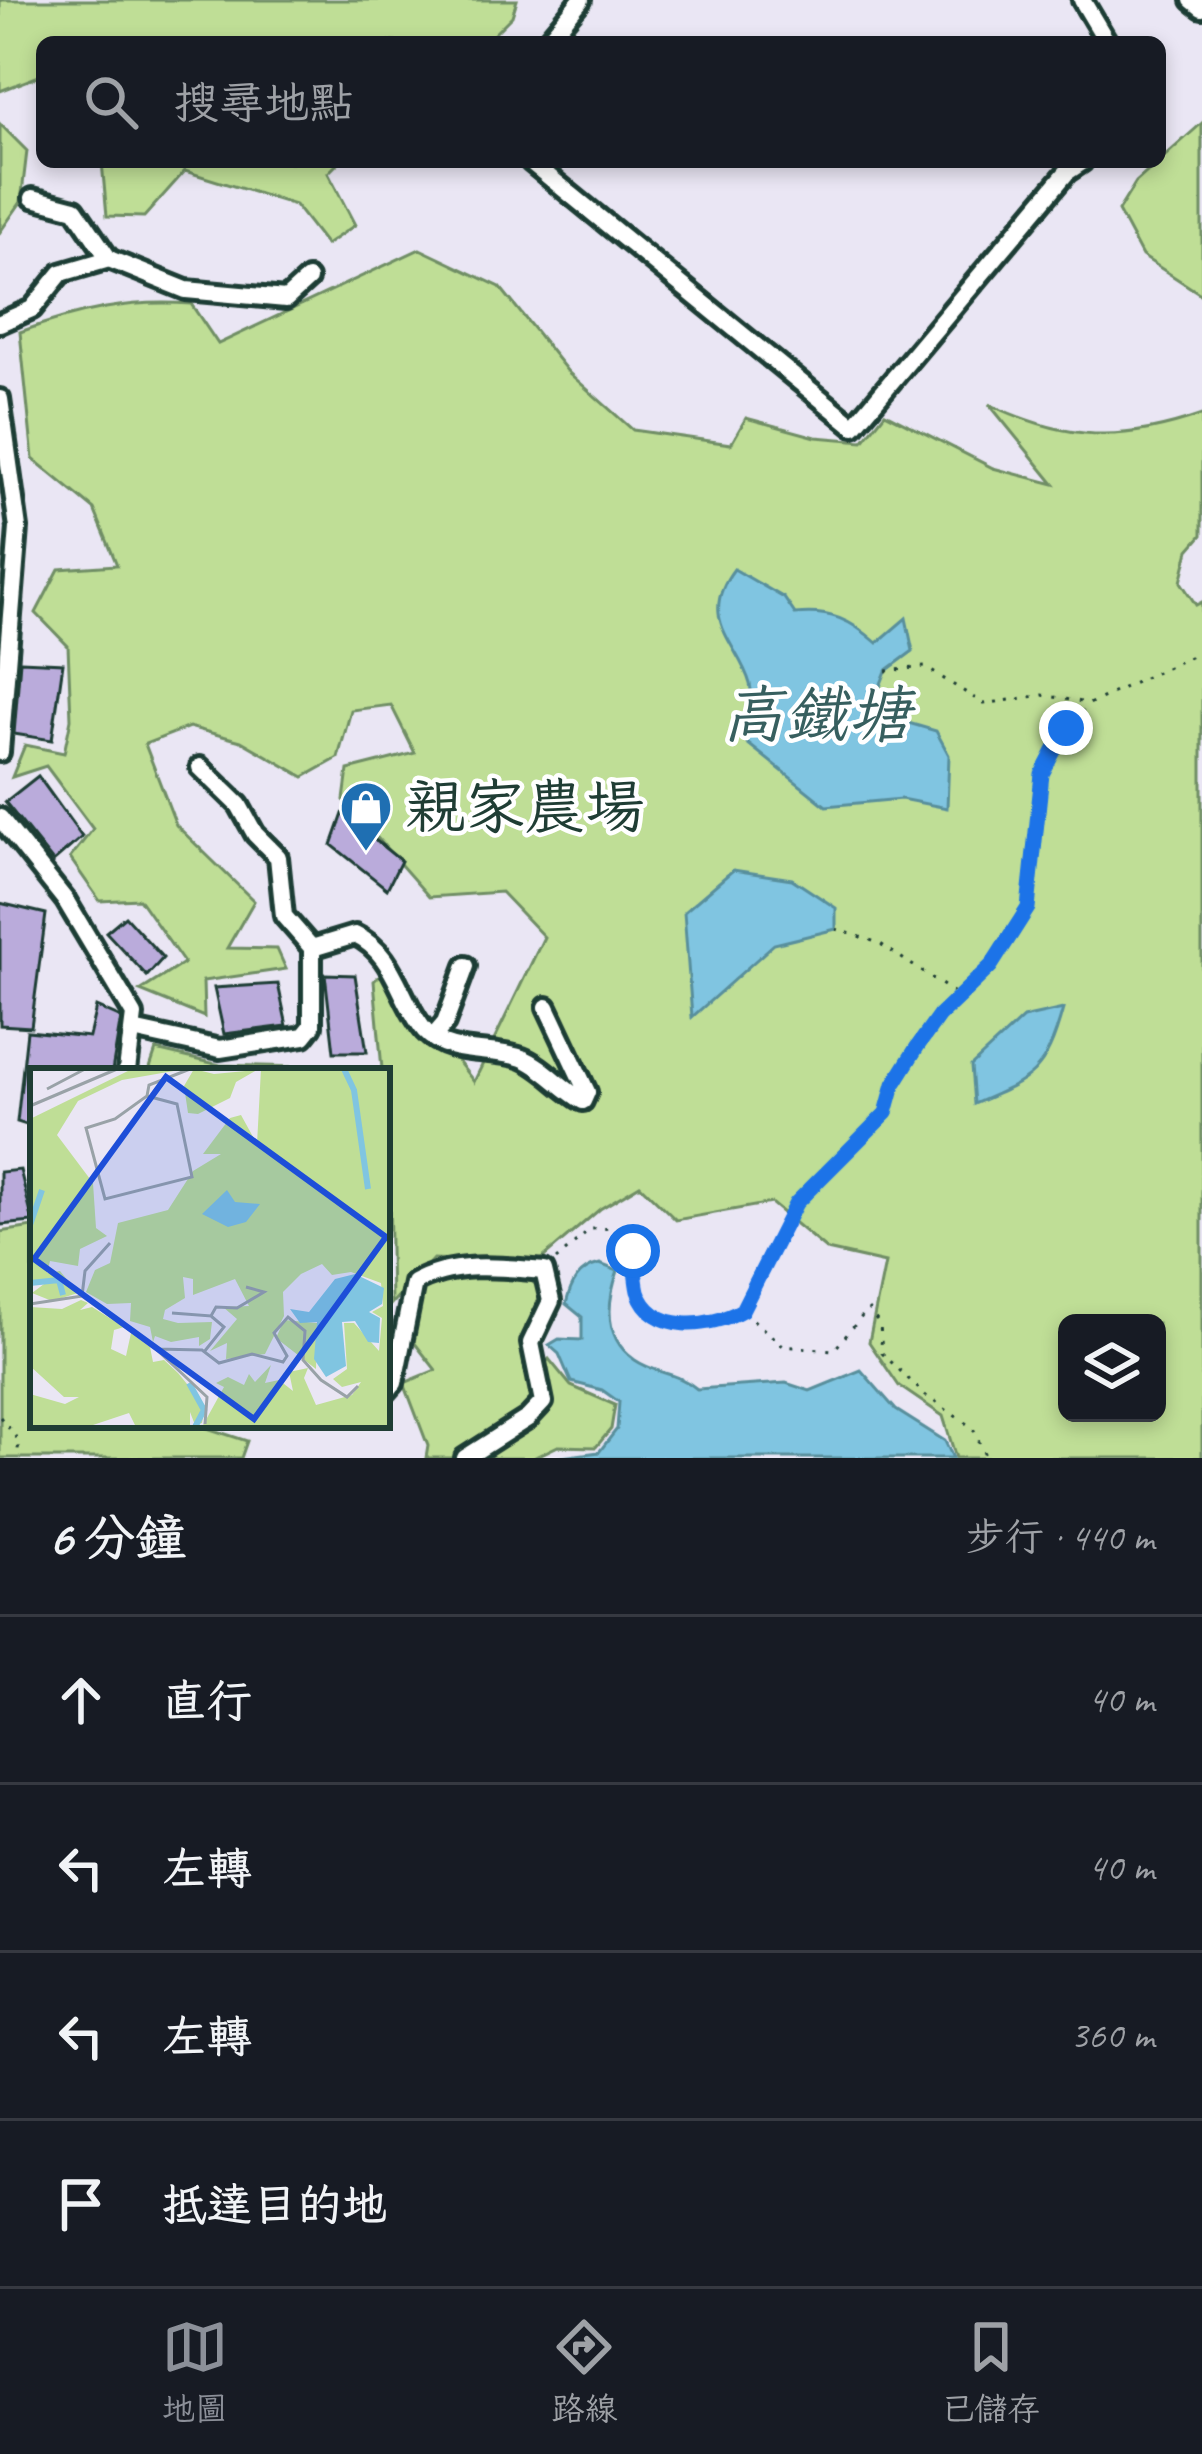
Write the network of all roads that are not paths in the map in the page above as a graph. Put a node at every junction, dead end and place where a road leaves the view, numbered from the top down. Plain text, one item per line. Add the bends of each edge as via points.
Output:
1 (581, 0) edge
2 (1082, 0) edge
3 (1192, 0) edge
4 (1202, 8) edge
5 (551, 36) edge
6 (1103, 36) edge
7 (538, 168) edge
8 (1073, 168) edge
9 (33, 198) dead end
10 (109, 259) junction
11 (308, 279) dead end
12 (0, 322) edge
13 (0, 399) edge
14 (0, 752) edge
15 (200, 767) dead end
16 (0, 818) edge
17 (312, 948) junction
18 (466, 966) dead end
19 (547, 1007) dead end
20 (133, 1030) junction
21 (433, 1037) junction
22 (127, 1068) edge
23 (390, 1387) edge
24 (465, 1458) edge

1 - 5 lane
2 - 6 lane
3 - 4 lane
7 - 8 lane via 854,426
9 - 10 lane via 75,209
10 - 11 lane via 214,293 286,299
10 - 12 lane via 62,273 32,309
13 - 14 lane via 18,528
15 - 17 lane via 278,857 284,916
16 - 20 lane via 66,901 134,1015
17 - 20 lane via 312,1026 304,1036 220,1049
17 - 21 lane via 355,935 366,940
18 - 21 lane
19 - 21 lane via 587,1092 583,1101 526,1059
20 - 22 lane
23 - 24 lane via 414,1283 459,1268 544,1271 551,1301 531,1343 543,1402

